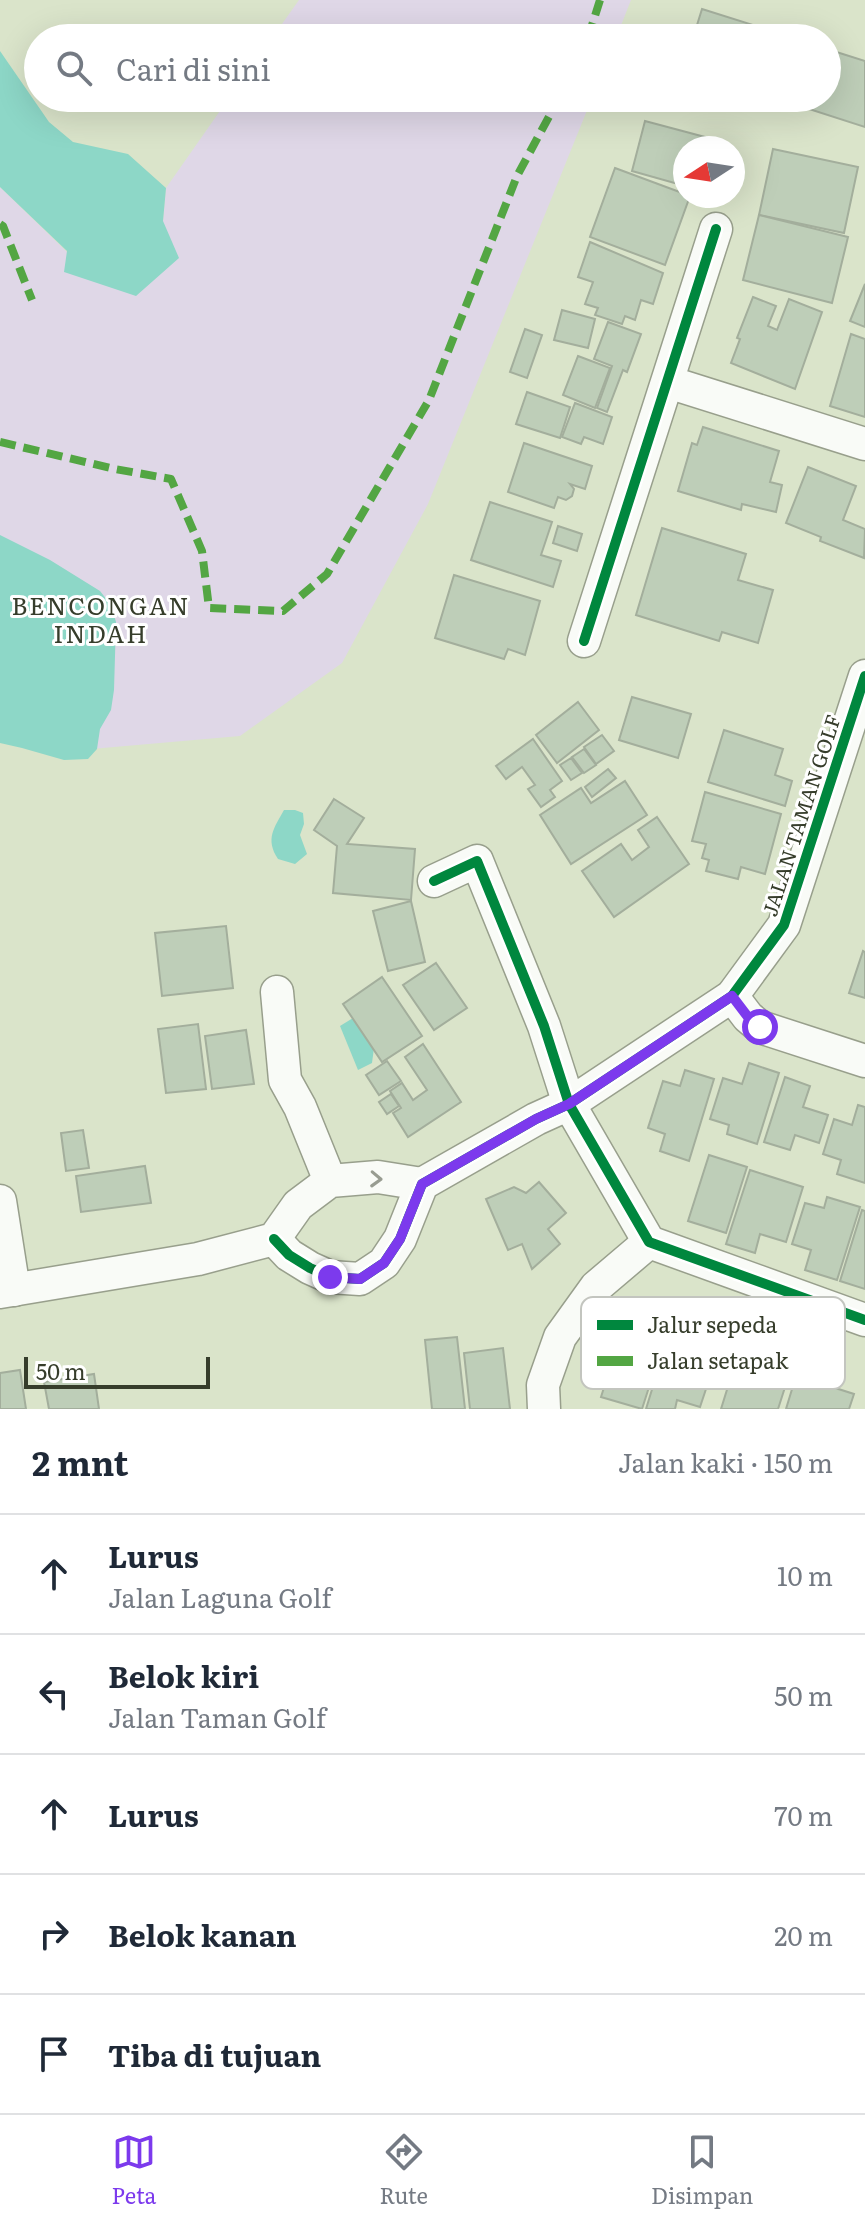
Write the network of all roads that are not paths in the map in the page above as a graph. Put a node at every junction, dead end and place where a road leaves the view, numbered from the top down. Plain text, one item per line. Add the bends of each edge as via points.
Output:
1 (716, 229) dead end
2 (668, 382) junction
3 (865, 444) edge
4 (584, 641) dead end
5 (865, 676) edge
6 (854, 744) edge
7 (434, 881) dead end
8 (277, 992) dead end
9 (732, 996) junction
10 (865, 1061) edge
11 (569, 1104) junction
12 (330, 1181) junction
13 (422, 1184) junction
14 (0, 1201) edge
15 (274, 1239) junction
16 (649, 1242) junction
17 (7, 1291) edge
18 (589, 1297) edge
19 (801, 1297) edge
20 (581, 1308) edge
21 (845, 1313) edge
22 (865, 1320) edge
23 (544, 1409) edge

1 - 2 street
2 - 3 street
2 - 4 street
5 - 6 street, JALAN TAMAN GOLF
6 - 9 street, JALAN TAMAN GOLF via 784,925
7 - 11 street via 477,861 544,1026
8 - 12 street via 285,1080
9 - 10 street via 760,1027
9 - 11 street, JALAN TAMAN GOLF
11 - 13 street, JALAN TAMAN GOLF
11 - 16 street
12 -> 13 street via 378,1177
12 - 15 street via 298,1205
13 - 15 street via 400,1239 384,1263 360,1279 330,1277 310,1268
14 - 17 street
15 - 17 street via 198,1259
16 - 18 street
16 - 19 street
20 - 23 street via 560,1337 543,1385
21 - 22 street

